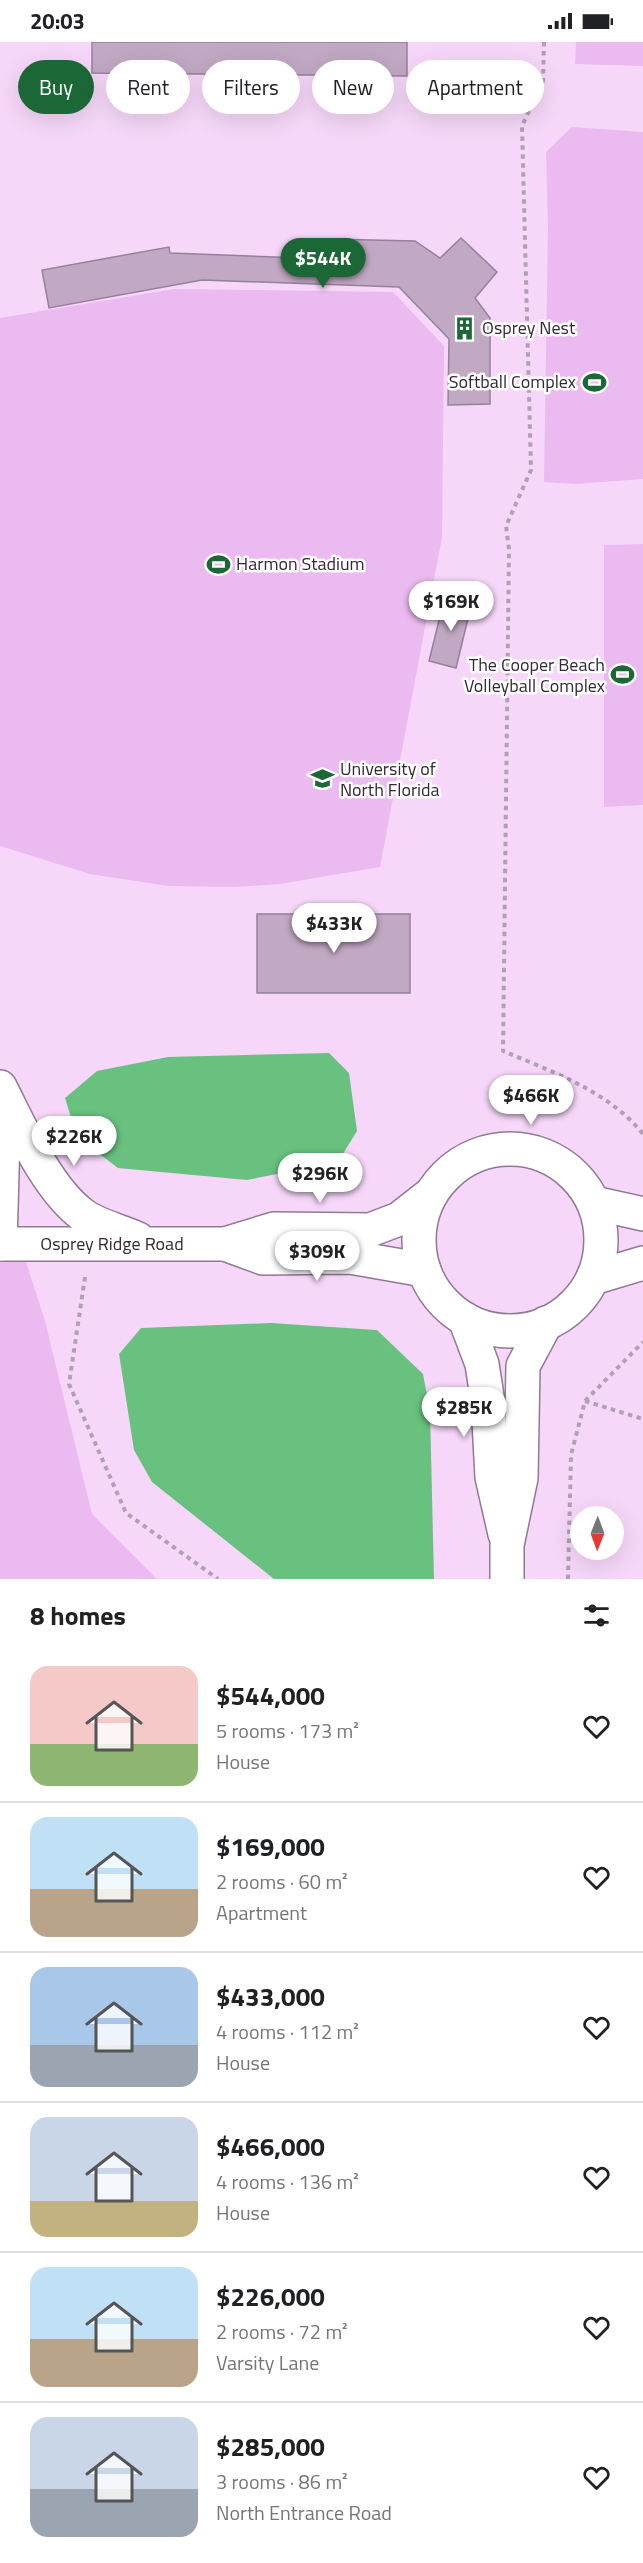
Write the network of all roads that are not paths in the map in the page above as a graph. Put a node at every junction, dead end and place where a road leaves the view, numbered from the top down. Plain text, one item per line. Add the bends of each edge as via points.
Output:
1 (0, 1088) edge
2 (0, 1101) edge
3 (431, 1194) junction
4 (594, 1203) junction
5 (643, 1214) edge
6 (0, 1244) edge
7 (151, 1244) junction
8 (225, 1244) junction
9 (643, 1263) edge
10 (424, 1270) junction
11 (593, 1278) junction
12 (465, 1319) junction
13 (546, 1323) junction
14 (507, 1545) junction
15 (507, 1579) edge

1 - 7 street via 32,1149 62,1194 84,1215
2 - 6 street
3 - 4 street via 446,1174 462,1162 487,1151 510,1149 557,1161 577,1178
3 - 8 street via 399,1219 370,1230 274,1229
3 - 10 street via 419,1232
4 - 5 street
4 - 11 street via 601,1242
6 - 7 street, Osprey Ridge Road
7 - 8 street, Osprey Ridge Road
8 - 10 street via 263,1258 350,1257
9 - 11 street
10 - 12 street via 433,1289
11 - 13 street via 573,1306
12 - 13 street via 502,1330
12 - 14 street via 482,1364 492,1477
13 - 14 street via 523,1366 521,1478
14 - 15 street

